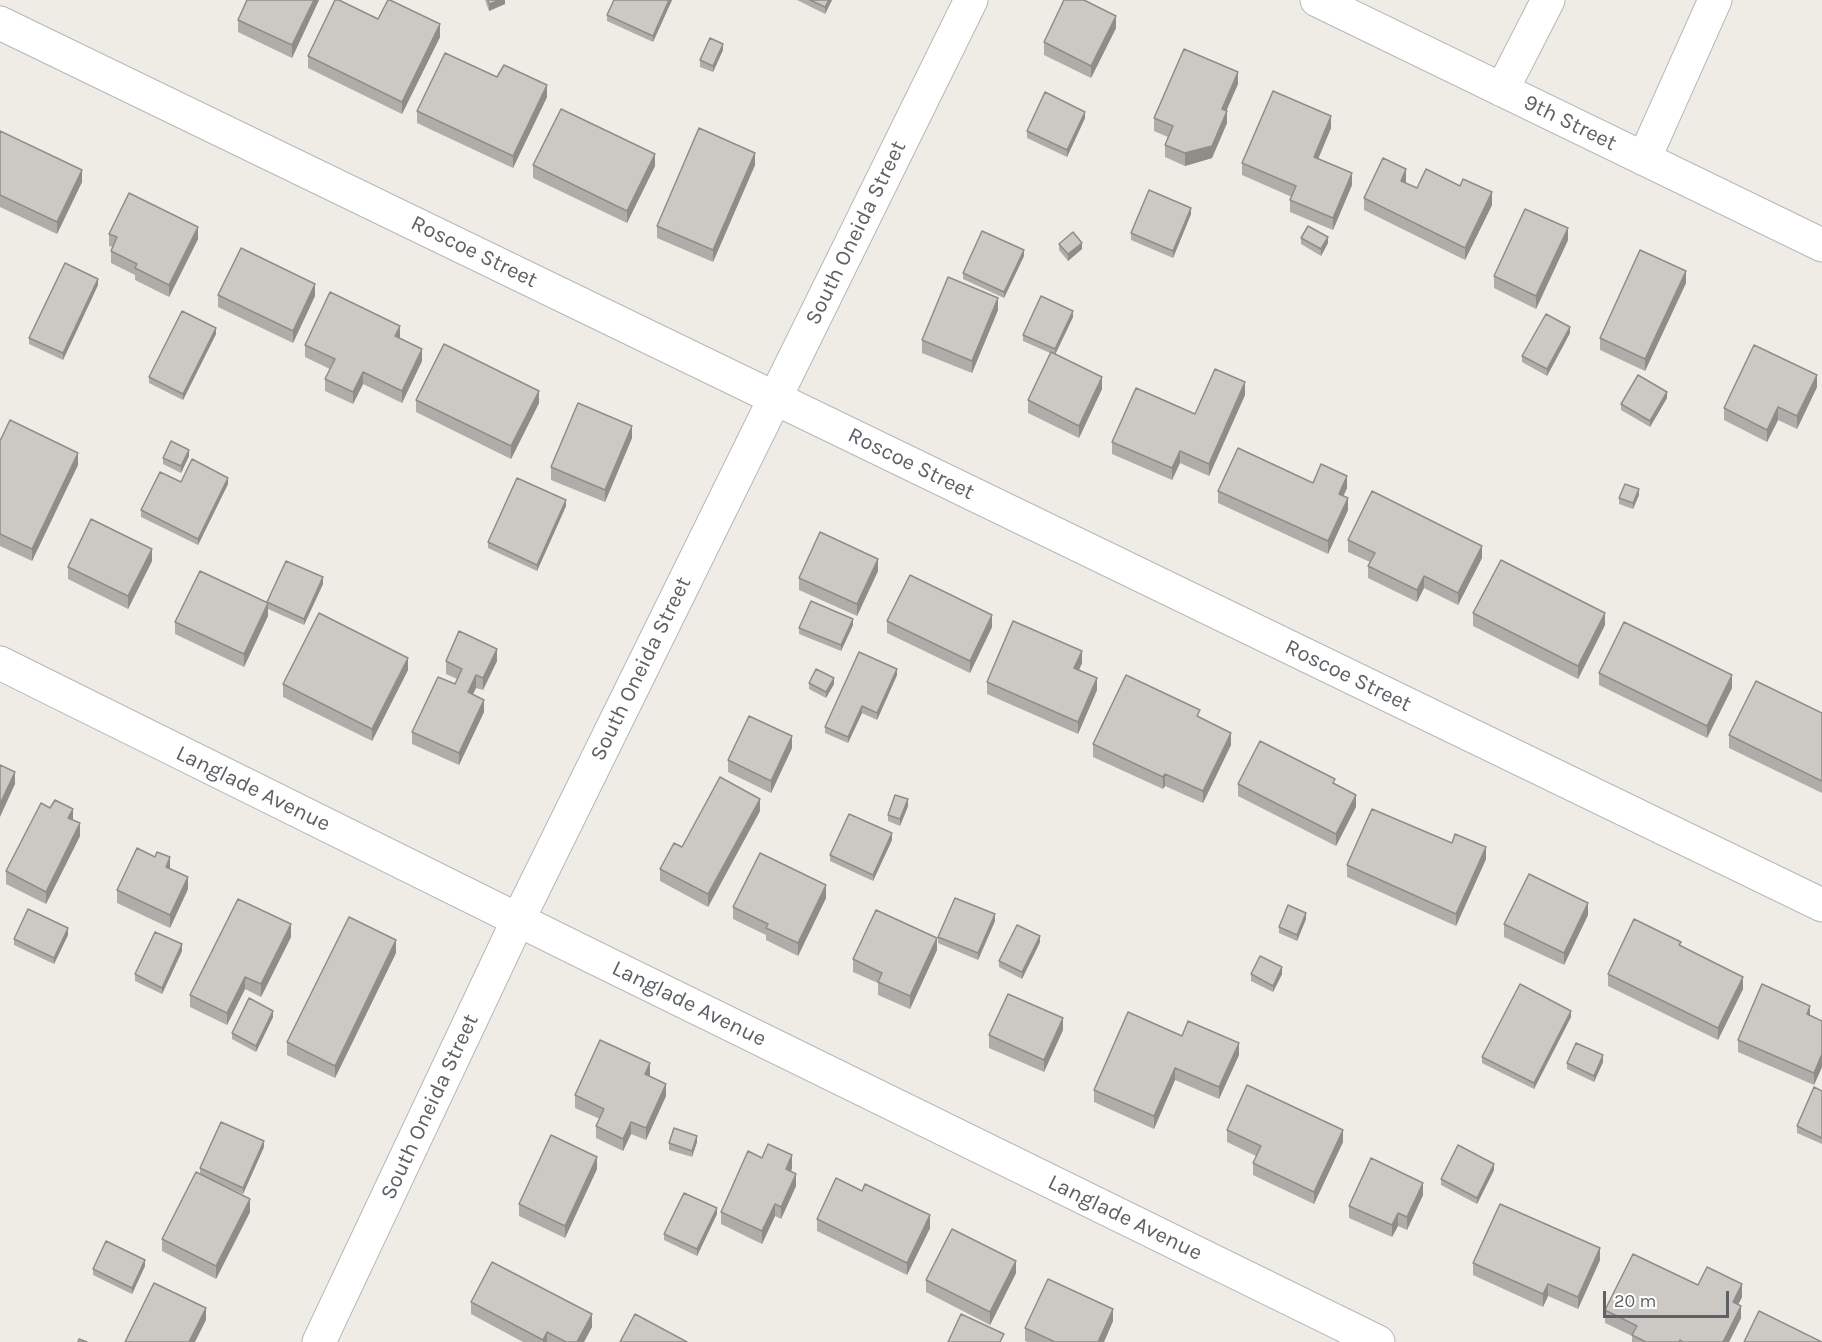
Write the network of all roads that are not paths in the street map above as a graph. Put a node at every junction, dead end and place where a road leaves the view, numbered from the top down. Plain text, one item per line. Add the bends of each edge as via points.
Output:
1 (971, 0) edge
2 (1317, 0) edge
3 (1548, 0) edge
4 (1715, 0) edge
5 (0, 23) edge
6 (1502, 90) junction
7 (1644, 159) junction
8 (1822, 245) edge
9 (775, 398) junction
10 (0, 663) edge
11 (1822, 905) edge
12 (518, 920) junction
13 (319, 1342) edge
14 (1378, 1342) edge

1 - 9 street, South Oneida Street
2 - 6 street, 9th Street
3 - 6 street
4 - 7 street
5 - 9 street, Roscoe Street
6 - 7 street, 9th Street
7 - 8 street, 9th Street
9 - 11 street, Roscoe Street
9 - 12 street, South Oneida Street
10 - 12 street, Langlade Avenue
12 - 13 street, South Oneida Street
12 - 14 street, Langlade Avenue

